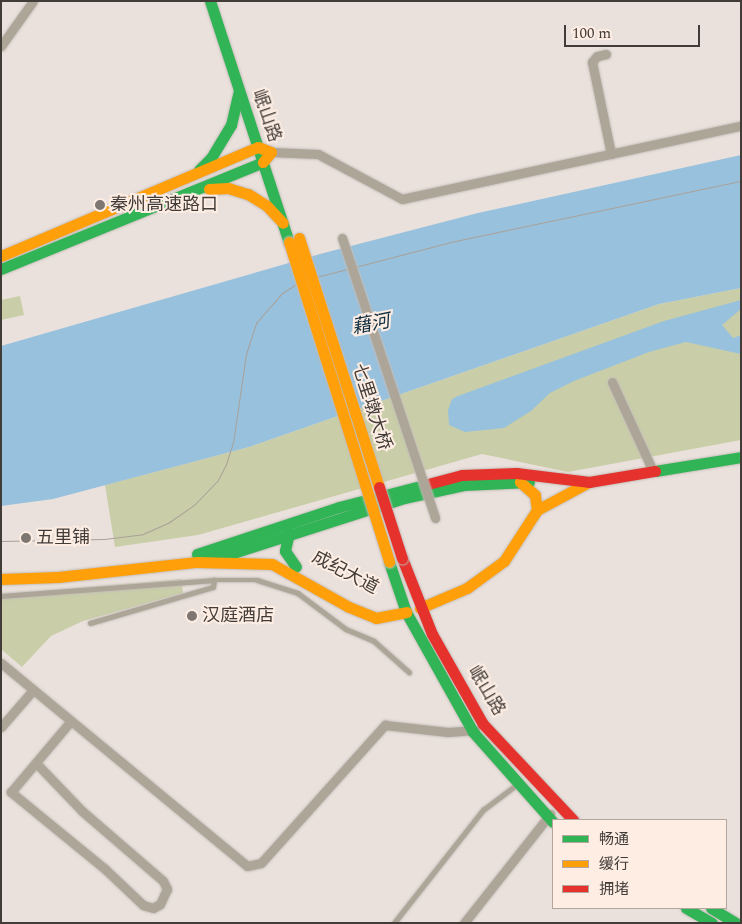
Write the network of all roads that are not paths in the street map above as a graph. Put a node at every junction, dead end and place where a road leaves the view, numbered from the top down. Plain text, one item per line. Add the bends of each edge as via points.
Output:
1 (33, 1) edge
2 (210, 1) edge
3 (220, 1) edge
4 (1, 46) edge
5 (606, 54) dead end
6 (240, 91) junction
7 (741, 126) edge
8 (258, 147) junction
9 (611, 154) junction
10 (267, 157) junction
11 (194, 174) junction
12 (201, 190) junction
13 (283, 223) junction
14 (342, 238) dead end
15 (294, 240) junction
16 (1, 256) edge
17 (1, 269) edge
18 (612, 382) dead end
19 (741, 457) edge
20 (653, 471) junction
21 (518, 481) junction
22 (584, 484) junction
23 (538, 510) junction
24 (435, 518) dead end
25 (289, 533) junction
26 (228, 554) junction
27 (201, 558) junction
28 (402, 558) joint
29 (389, 562) joint
30 (292, 569) junction
31 (1, 570) edge
32 (1, 579) edge
33 (214, 580) junction
34 (281, 586) junction
35 (1, 596) edge
36 (420, 608) junction
37 (406, 612) junction
38 (90, 624) dead end
39 (1, 663) edge
40 (409, 672) dead end
41 (33, 690) junction
42 (70, 722) junction
43 (484, 724) junction
44 (1, 727) edge
45 (473, 732) junction
46 (36, 763) junction
47 (519, 783) junction
48 (556, 806) junction
49 (551, 819) edge
50 (572, 819) edge
51 (688, 909) edge
52 (712, 909) edge
53 (394, 923) edge
54 (464, 923) edge
55 (712, 923) edge
56 (736, 923) edge

1 - 4 street
2 - 6 main road, 岷山路
3 - 10 main road, 岷山路
5 - 9 street via 597,56 592,62
6 - 8 main road, 岷山路
6 - 11 main road via 231,125 211,158
7 - 9 street
8 - 10 main road
8 - 11 main road
9 - 10 street via 402,198 318,154
10 - 12 main road
10 - 13 main road, 岷山路
10 - 15 main road, 岷山路
11 - 16 main road
12 - 13 main road via 228,188 248,194
12 - 17 main road
13 - 15 main road, 岷山路
14 - 24 street, bridge
15 - 28 main road, 七里墩大桥, bridge
15 - 29 main road, 七里墩大桥, bridge
18 - 20 street
19 - 20 main road
20 - 22 main road
21 - 22 main road
21 - 23 main road via 531,488
21 - 25 main road via 464,485 404,498
22 - 23 main road
22 - 27 main road via 516,473 462,475 339,507
23 - 36 main road via 504,560 467,588
25 - 26 main road
25 - 30 main road via 285,552
26 - 27 main road, 成纪大道
26 - 30 main road, 成纪大道 via 271,554
27 - 30 main road, 成纪大道 via 272,564
27 - 31 main road, 成纪大道
27 - 32 main road, 成纪大道 via 58,577
28 - 36 main road, 岷山路
29 - 37 main road, 岷山路
30 - 34 lane
30 - 37 main road, 成纪大道 via 378,610
33 - 34 lane via 257,580
33 - 35 lane
33 - 38 lane via 213,587
34 - 40 lane via 298,593 346,629 374,641
36 - 43 main road, 岷山路
37 - 45 main road, 岷山路
39 - 41 street
41 - 42 street
41 - 44 street
42 - 45 street via 247,866 261,863 385,725
42 - 46 street
43 - 45 street
43 - 48 main road, 岷山路
45 - 47 main road, 岷山路
46 - 46 street via 11,792 105,869 143,906 153,908 160,904 167,889 163,881 82,811
47 - 49 main road, 岷山路
47 - 53 lane via 483,810
48 - 49 street
48 - 50 main road, 岷山路
49 - 54 street
51 - 55 main road
52 - 56 main road

